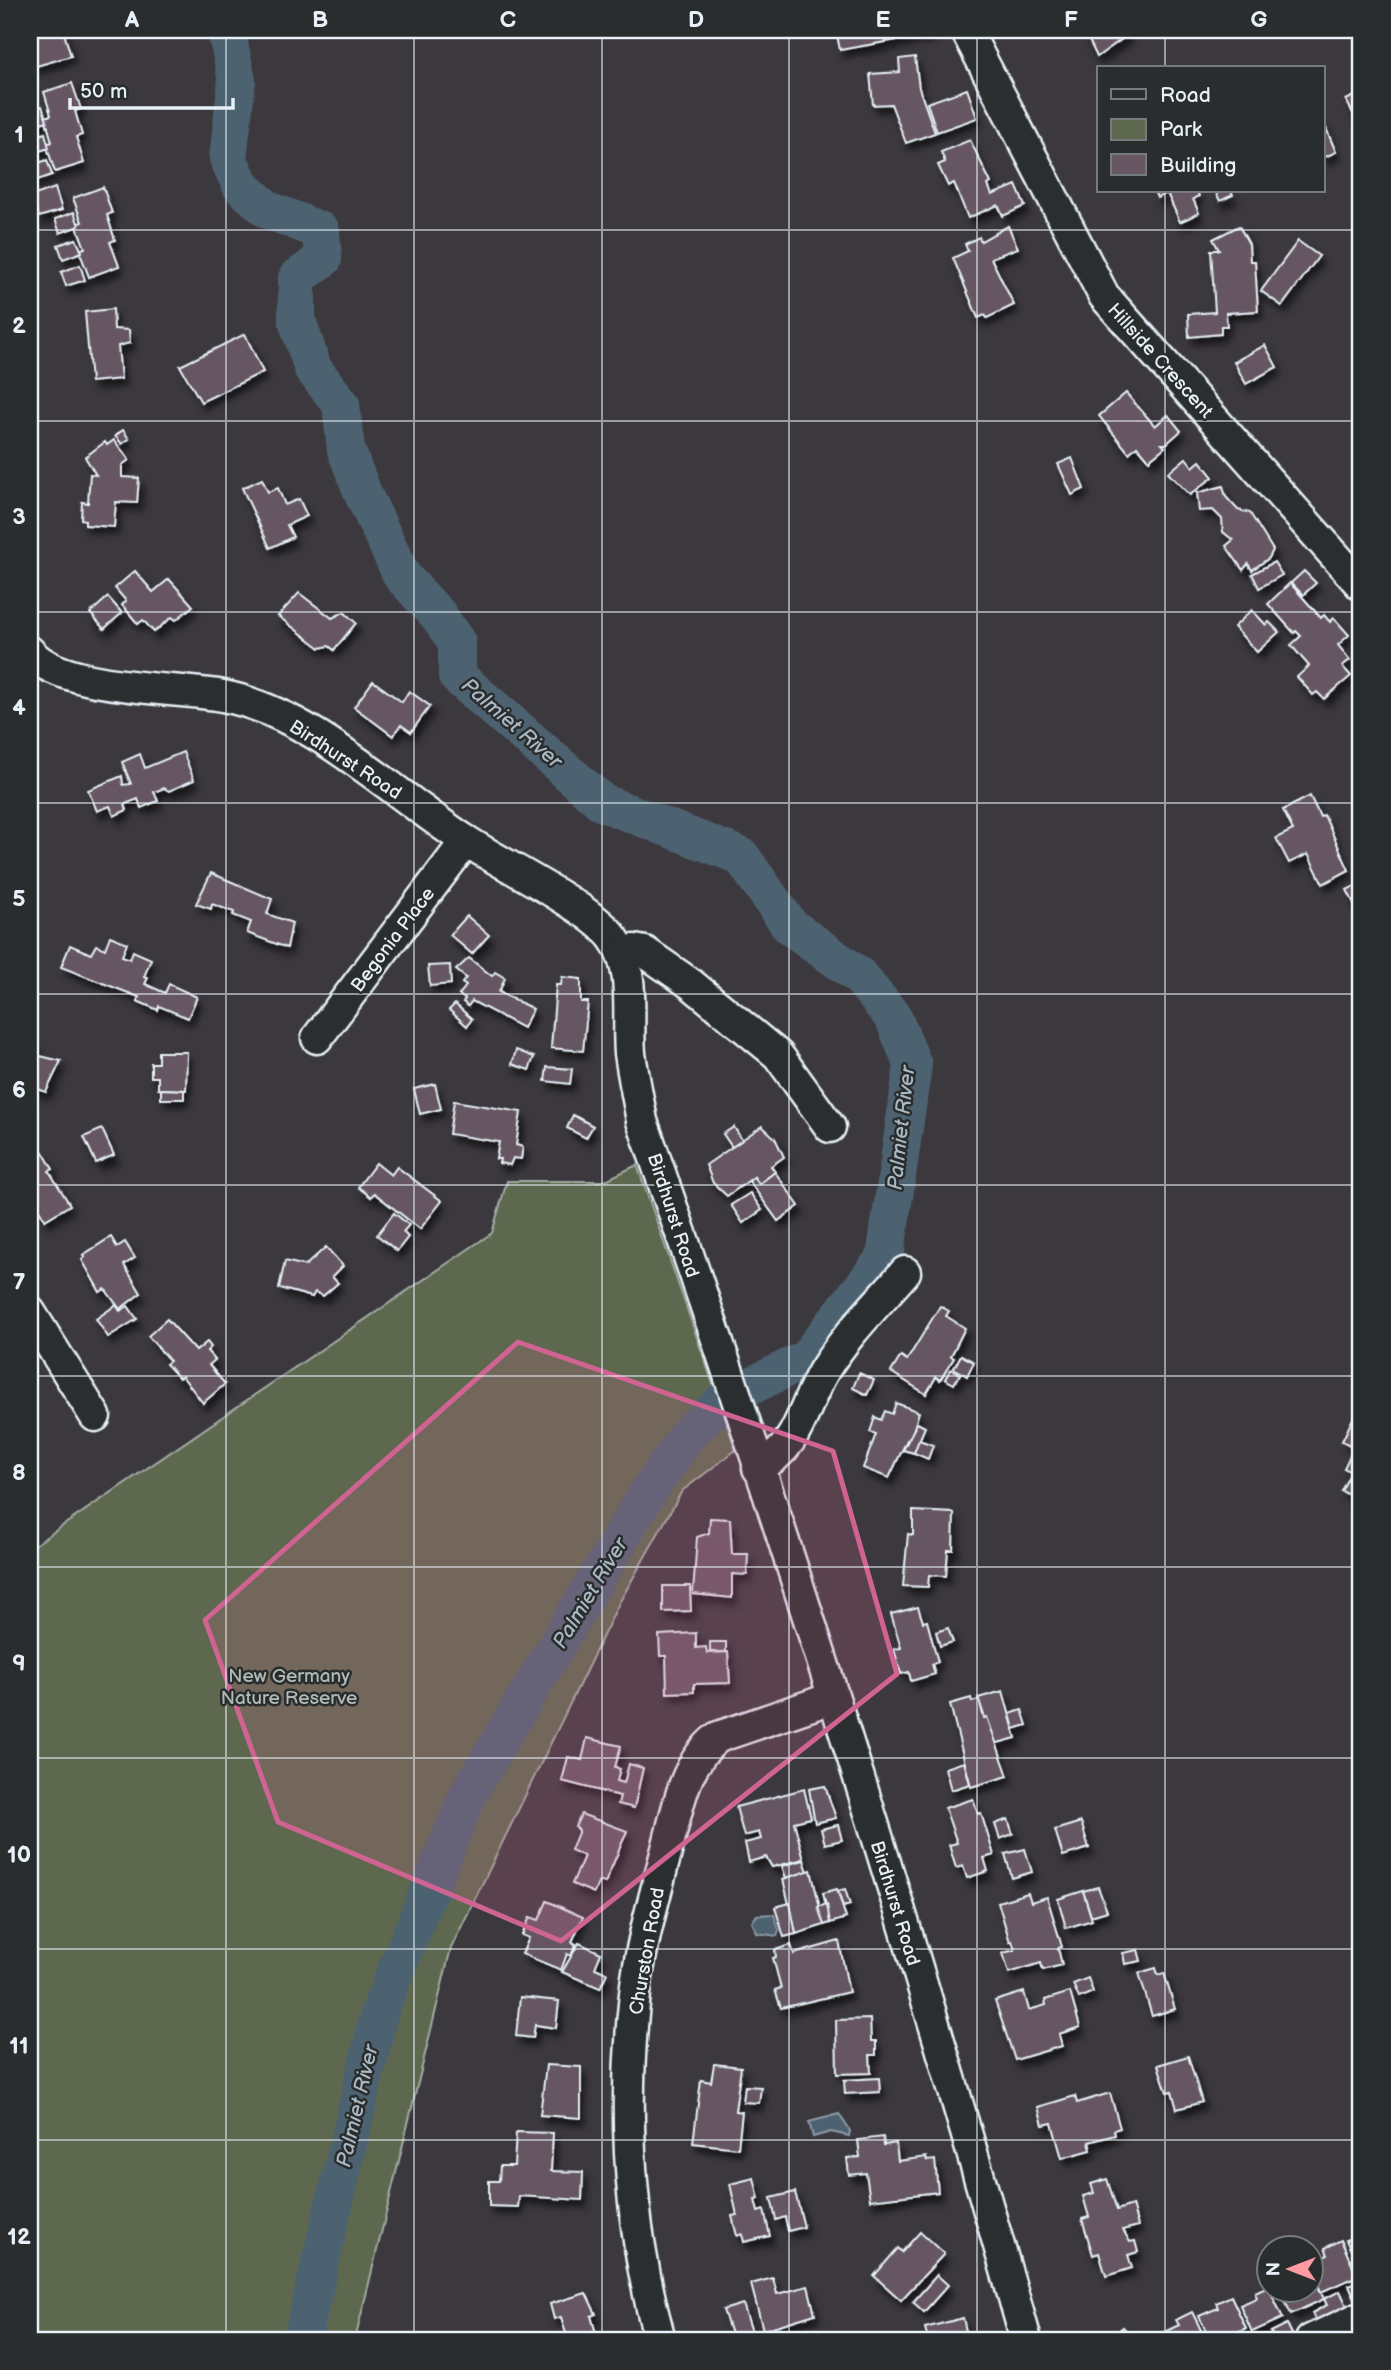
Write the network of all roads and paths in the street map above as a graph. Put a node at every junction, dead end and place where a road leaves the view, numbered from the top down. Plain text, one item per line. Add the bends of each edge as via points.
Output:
1 (966, 30) edge
2 (1361, 585) edge
3 (30, 652) edge
4 (466, 841) junction
5 (622, 954) junction
6 (317, 1038) dead end
7 (830, 1127) dead end
8 (905, 1272) dead end
9 (30, 1312) edge
10 (95, 1416) dead end
11 (754, 1456) junction
12 (832, 1698) junction
13 (1361, 2317) edge
14 (660, 2340) edge
15 (1026, 2340) edge
16 (1311, 2340) edge

1 - 2 street, Hillside Crescent via 1104,296
3 - 4 street, Birdhurst Road via 64,674 249,702 324,741
4 - 5 street, Birdhurst Road via 580,911 613,938
4 - 6 street, Begonia Place
5 - 7 street via 645,952 778,1055
5 - 11 street, Birdhurst Road via 630,1054 642,1121
8 - 11 street via 822,1373 802,1422 782,1452
9 - 10 street
11 - 12 street, Birdhurst Road
12 - 14 street, Churston Road via 718,1737 702,1749 683,1788 638,1979 630,2059 631,2189 645,2285
12 - 15 street, Birdhurst Road via 959,2104
13 - 16 street

